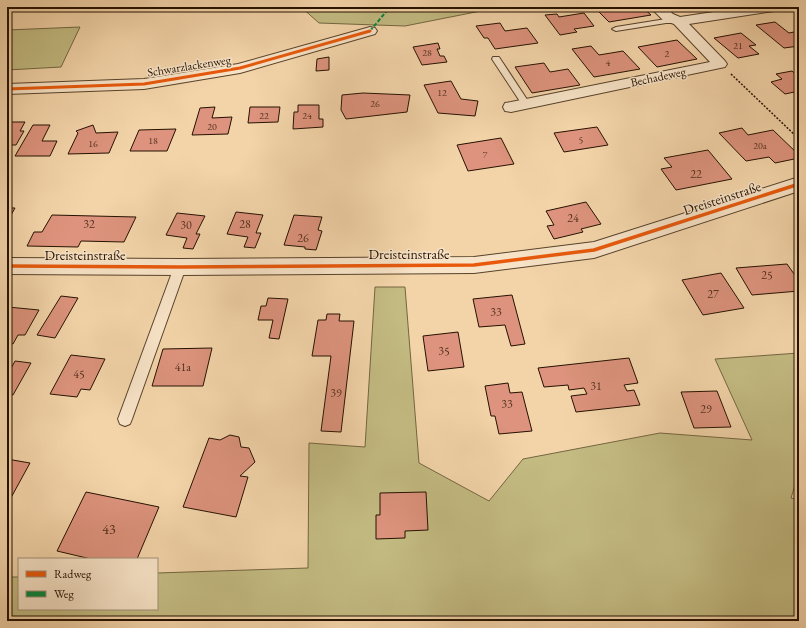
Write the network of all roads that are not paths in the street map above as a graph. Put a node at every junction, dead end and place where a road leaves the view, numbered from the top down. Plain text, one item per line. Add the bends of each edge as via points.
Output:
1 (657, 7) edge
2 (774, 7) edge
3 (679, 22) junction
4 (616, 29) dead end
5 (370, 31) dead end
6 (496, 59) dead end
7 (7, 89) edge
8 (519, 106) joint
9 (797, 186) edge
10 (7, 266) edge
11 (180, 267) junction
12 (126, 419) dead end

1 - 3 street, Bechadeweg via 668,17
2 - 3 street
3 - 4 lane via 666,21
3 - 8 street, Bechadeweg via 720,64
5 - 7 street, Schwarzlackenweg via 240,68 144,84
6 - 8 lane
9 - 11 street, Dreisteinstraße via 594,250 474,264
10 - 11 street, Dreisteinstraße
11 - 12 lane

